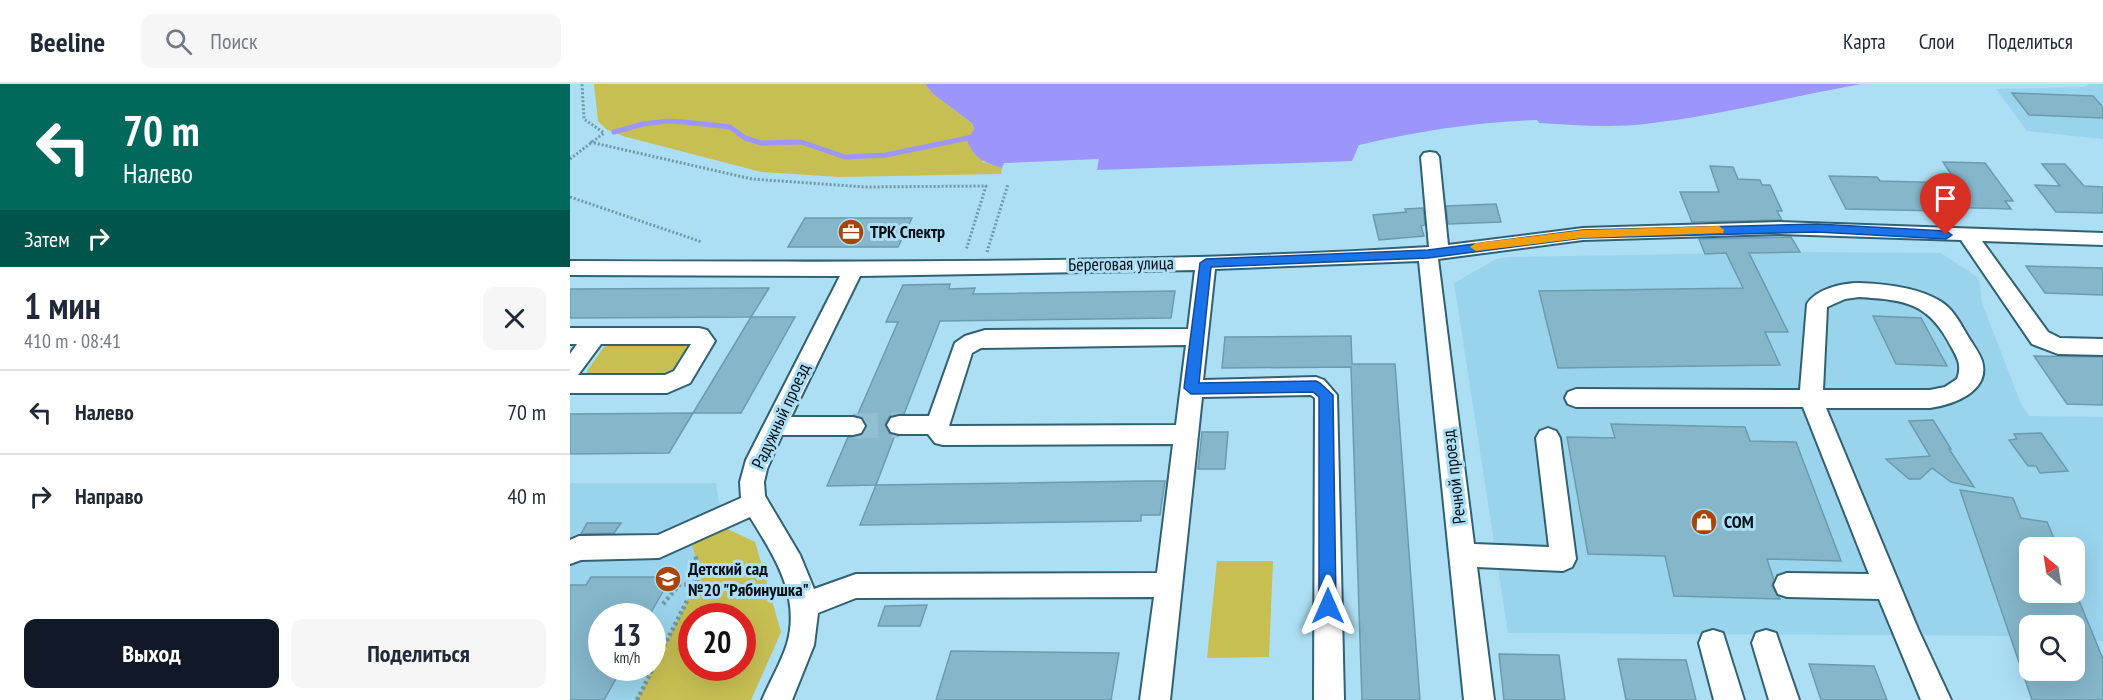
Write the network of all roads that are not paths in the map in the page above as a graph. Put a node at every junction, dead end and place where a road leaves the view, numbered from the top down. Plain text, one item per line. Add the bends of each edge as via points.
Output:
1 (1430, 157) dead end
2 (1968, 236) junction
3 (2103, 239) edge
4 (1434, 253) junction
5 (1206, 263) junction
6 (570, 268) edge
7 (853, 269) junction
8 (570, 336) edge
9 (596, 336) junction
10 (1197, 337) junction
11 (2103, 347) edge
12 (570, 370) edge
13 (570, 384) edge
14 (1191, 388) junction
15 (1576, 398) dead end
16 (1811, 398) junction
17 (899, 425) tunnel mouth
18 (937, 425) junction
19 (774, 426) junction
20 (853, 426) tunnel mouth
21 (1186, 434) junction
22 (1548, 438) dead end
23 (756, 503) junction
24 (570, 552) edge
25 (1463, 555) junction
26 (1169, 585) junction
27 (1787, 585) dead end
28 (1887, 587) junction
29 (804, 605) junction
30 (1713, 643) dead end
31 (1766, 643) dead end
32 (777, 700) edge
33 (1155, 700) edge
34 (1329, 700) edge
35 (1479, 700) edge
36 (1730, 700) edge
37 (1784, 700) edge
38 (1936, 700) edge

1 - 4 street, Речной проезд
2 - 3 street, Береговая улица
2 - 4 street, Береговая улица via 1817,228 1606,233 1553,236
2 - 11 street via 2040,338 2058,346
4 - 5 street, Береговая улица
4 - 25 street, Речной проезд
5 - 7 street, Береговая улица
5 - 10 street
6 - 7 street, Береговая улица
7 - 19 street, Радужный проезд
8 - 9 street
9 - 12 street
9 - 13 street via 699,336 704,341 682,377 667,384
10 - 14 street
10 - 18 street via 985,338 973,342 963,349
14 - 21 street
14 - 34 street via 1316,386 1326,395
15 - 16 street
16 - 16 street via 1817,303 1851,290 1928,302 1944,317 1971,362 1966,386 1943,398
16 - 28 street
17 - 18 street
18 - 21 street via 943,436
19 - 20 street
19 - 23 street, Радужный проезд via 752,479
21 - 26 street
22 - 25 street via 1563,559
23 - 24 street via 659,546 579,548
23 - 29 street, Радужный проезд via 790,560
25 - 35 street, Речной проезд
26 - 29 street via 856,586
26 - 33 street
27 - 28 street
28 - 38 street
29 - 32 street, Радужный проезд via 804,629
30 - 36 street
31 - 37 street

